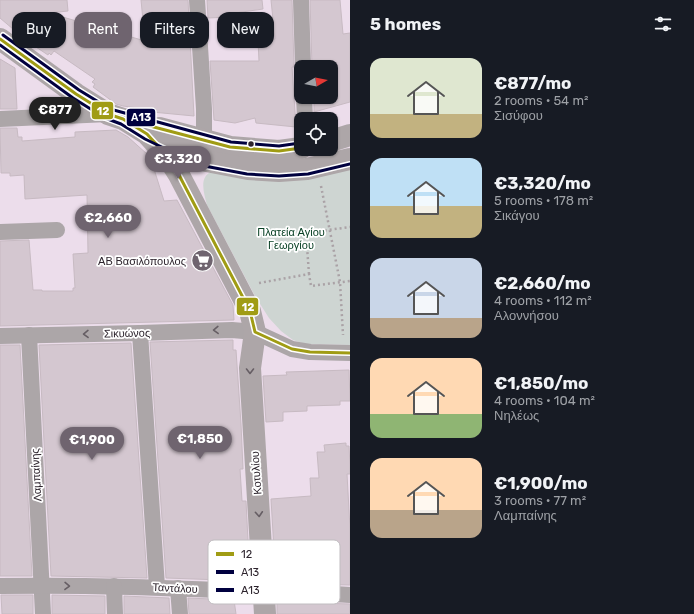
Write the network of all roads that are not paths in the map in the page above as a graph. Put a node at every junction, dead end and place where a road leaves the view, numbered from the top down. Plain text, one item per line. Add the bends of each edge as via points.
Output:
1 (197, 0) edge
2 (301, 0) edge
3 (0, 39) edge
4 (303, 60) edge
5 (115, 116) junction
6 (0, 119) edge
7 (147, 134) junction
8 (350, 135) edge
9 (338, 139) edge
10 (294, 149) edge
11 (202, 150) junction
12 (350, 159) edge
13 (195, 205) junction
14 (57, 230) dead end
15 (0, 232) edge
16 (255, 332) junction
17 (140, 333) junction
18 (29, 335) junction
19 (0, 336) edge
20 (347, 353) edge
21 (260, 540) edge
22 (0, 586) edge
23 (42, 586) junction
24 (114, 586) junction
25 (158, 587) junction
26 (178, 588) junction
27 (208, 589) edge
28 (340, 595) edge
29 (350, 595) edge
30 (264, 604) edge
31 (43, 614) edge
32 (115, 614) edge
33 (180, 614) edge
34 (265, 614) edge

1 - 11 street via 204,109
2 - 4 street
3 - 5 street via 76,94
5 - 6 street
5 - 7 street
5 - 11 street
7 - 11 street
7 - 13 street via 167,156
8 - 9 street
10 - 11 street via 279,151 230,147
11 - 12 street via 248,169 279,171 318,167
11 - 13 street via 195,180
13 - 16 street via 250,311
14 - 15 street
16 -> 17 street, Σικυώνος via 232,330
16 - 20 street, Σικυώνος via 292,349
16 -> 21 street, Κοτυλίου via 250,368
17 -> 18 street, Σικυώνος
17 - 25 street
18 - 19 street, Σικυώνος
18 - 23 street, Λαμπαίνης
22 - 23 street, Ταντάλου
23 -> 24 street, Ταντάλου
23 - 31 street, Λαμπαίνης
24 - 25 street, Ταντάλου
24 - 32 street
25 - 26 street, Ταντάλου
26 - 27 street, Ταντάλου
26 - 33 street
28 - 29 street, Ταντάλου
30 - 34 street, Κοτυλίου

